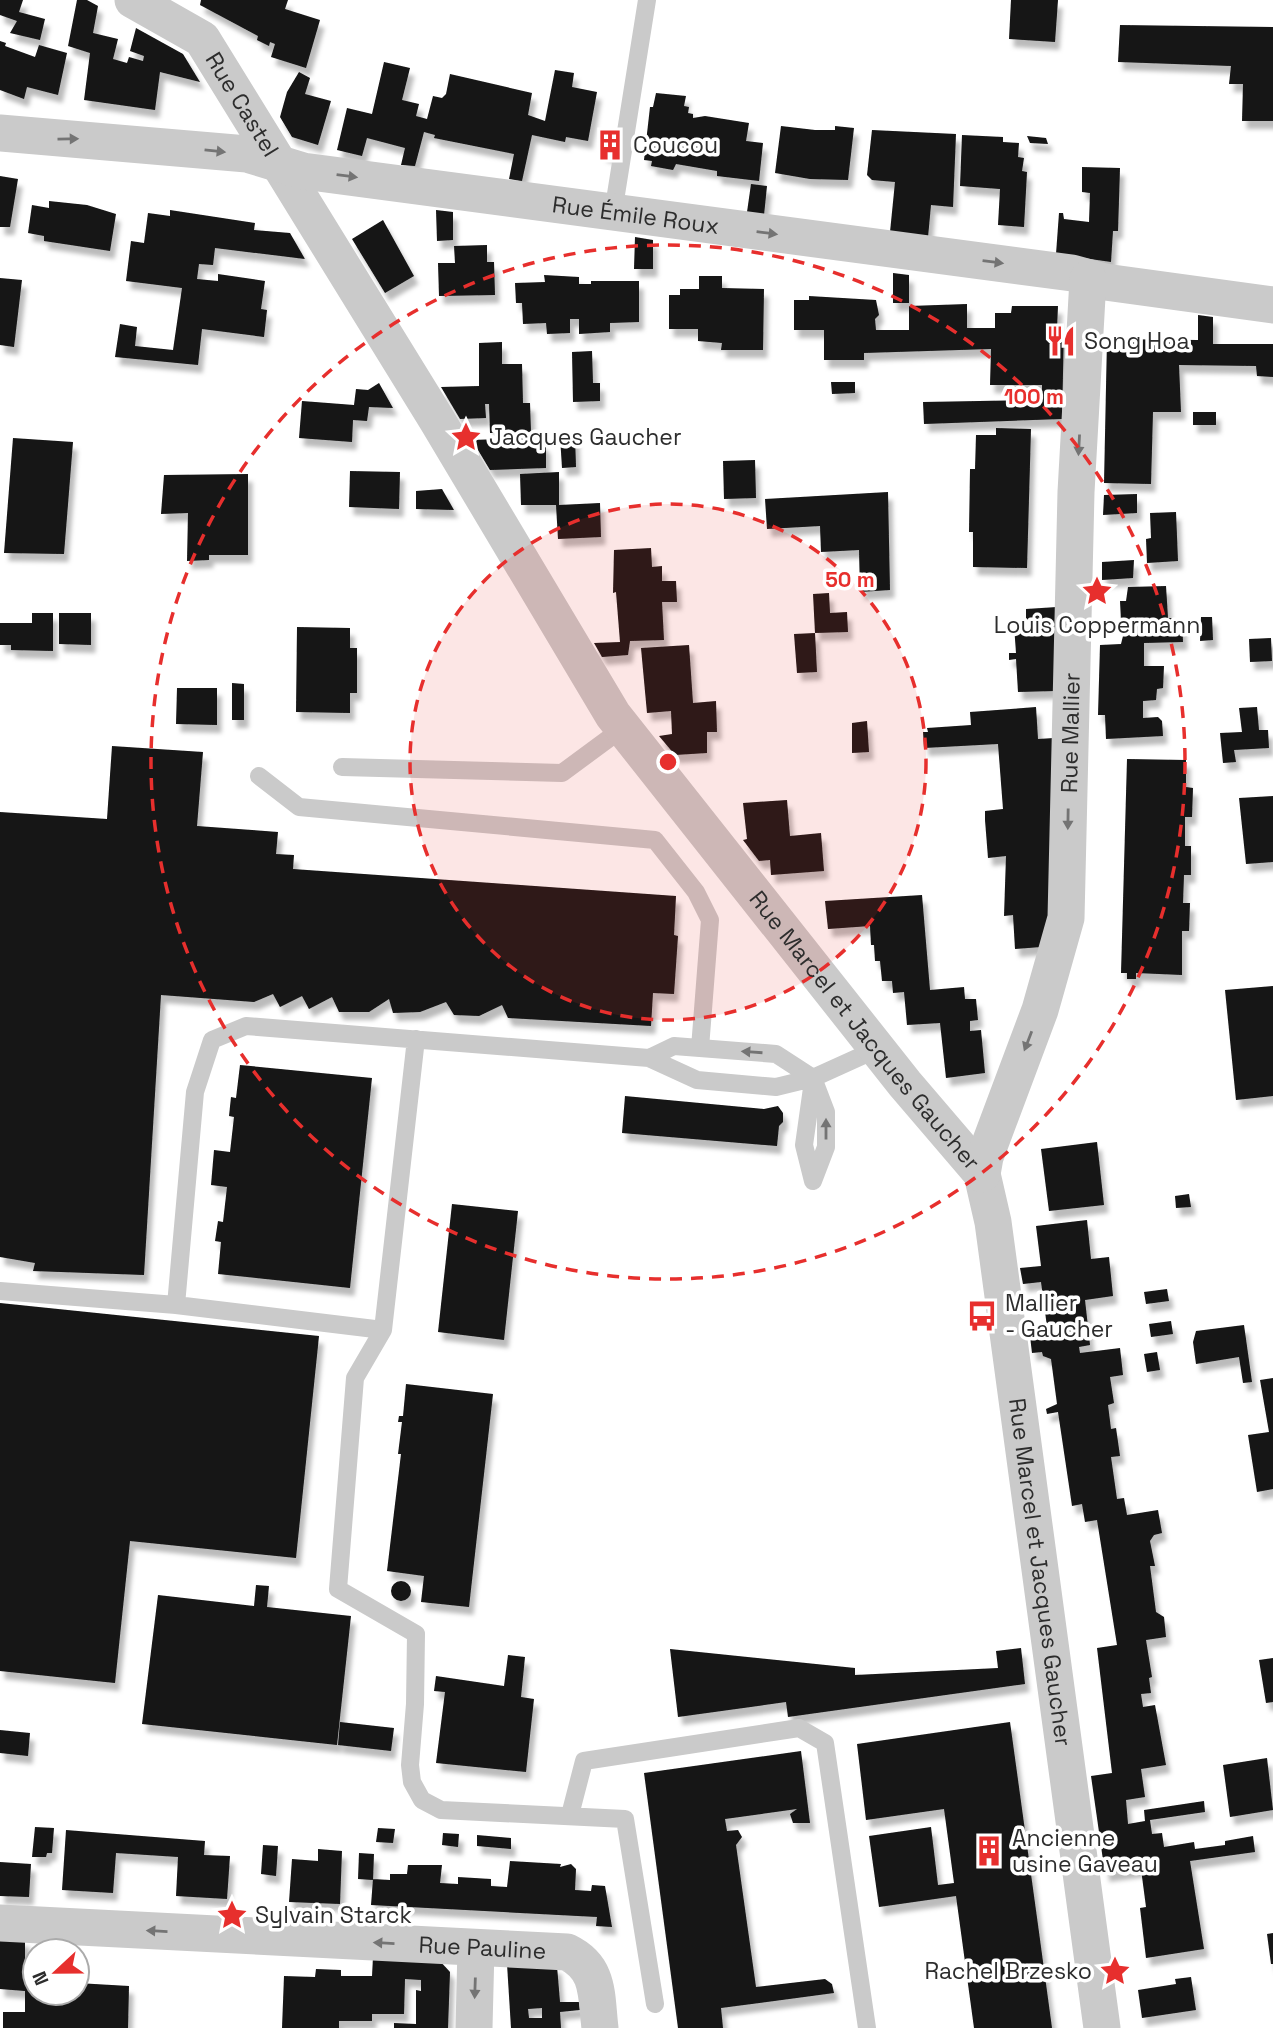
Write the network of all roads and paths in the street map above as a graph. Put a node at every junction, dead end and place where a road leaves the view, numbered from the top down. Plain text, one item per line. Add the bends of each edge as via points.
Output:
1 (133, 0) edge
2 (647, 0) edge
3 (0, 133) edge
4 (281, 163) junction
5 (613, 213) junction
6 (1088, 279) junction
7 (1273, 305) edge
8 (623, 728) junction
9 (342, 767) dead end
10 (259, 776) dead end
11 (416, 1039) junction
12 (700, 1048) junction
13 (877, 1049) junction
14 (649, 1058) junction
15 (813, 1078) junction
16 (982, 1174) junction
17 (0, 1291) edge
18 (176, 1305) junction
19 (383, 1330) junction
20 (570, 1815) junction
21 (0, 1923) edge
22 (477, 1948) junction
23 (655, 2004) dead end
24 (474, 2028) edge
25 (600, 2028) edge
26 (867, 2028) edge
27 (1102, 2028) edge

1 - 4 street, Rue Castel via 202,39
2 - 5 lane
3 -> 4 street, Rue Émile Roux via 247,154
4 -> 5 street, Rue Émile Roux via 303,171
4 - 8 street, Rue Marcel et Jacques Gaucher
5 -> 6 street, Rue Émile Roux via 1072,273
6 - 7 street, Rue Émile Roux
6 -> 16 street, Rue Mallier via 1076,492 1066,918 1040,1010
8 - 9 lane via 562,773
8 - 13 street, Rue Marcel et Jacques Gaucher
10 - 12 lane via 299,807 654,840 696,892 710,920
11 - 14 lane
11 - 18 lane via 246,1026 212,1040 195,1091
11 - 19 lane
12 - 14 lane via 674,1046
15 -> 12 lane via 776,1054
13 - 15 lane
13 - 16 street, Rue Marcel et Jacques Gaucher
14 -> 15 lane via 697,1080 776,1087
16 - 27 street, Rue Marcel et Jacques Gaucher via 993,1222
17 - 18 lane
18 - 19 lane
19 - 20 lane via 355,1378 338,1589 416,1634 412,1782 422,1800 441,1810
20 - 23 lane via 625,1819
20 - 26 lane via 584,1761 800,1728 825,1743
22 -> 21 street, Rue Pauline
22 -> 24 street
22 - 25 street, Rue Pauline via 567,1952 584,1960 593,1975

